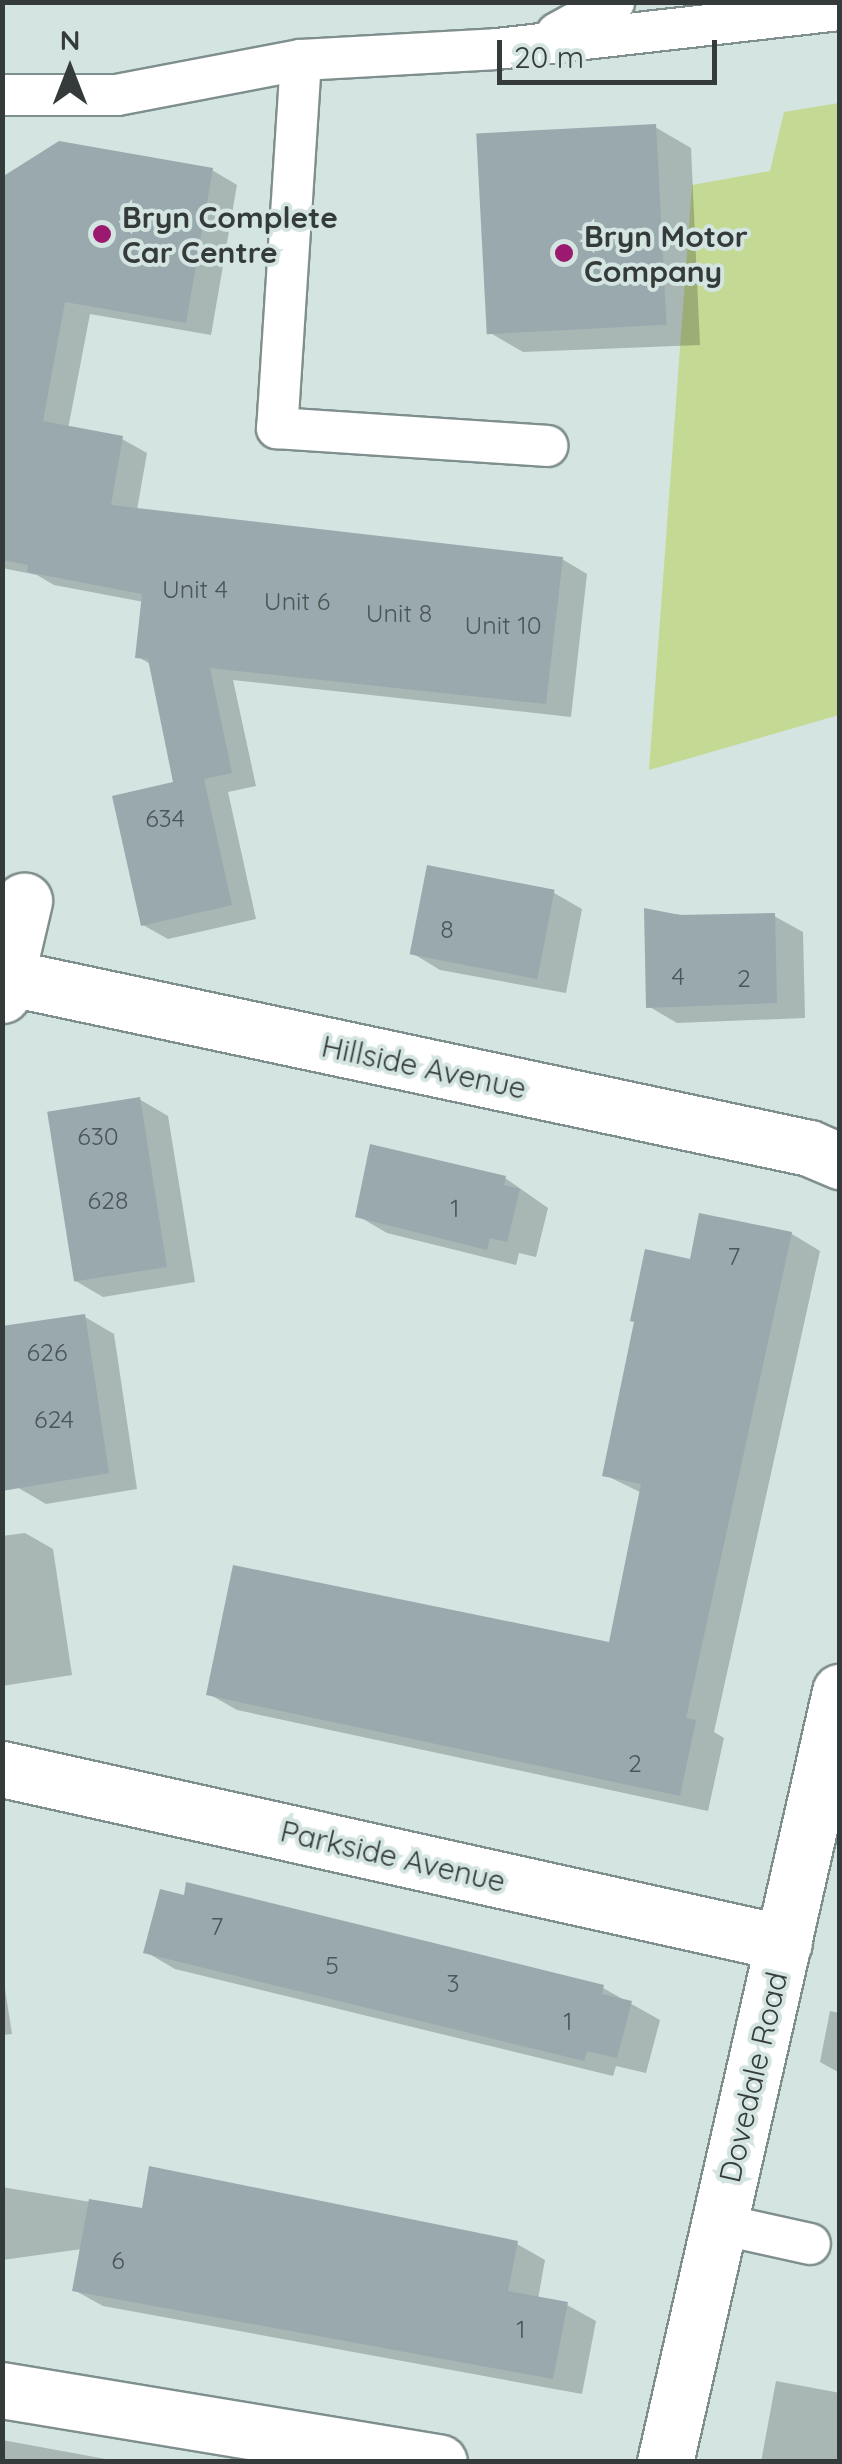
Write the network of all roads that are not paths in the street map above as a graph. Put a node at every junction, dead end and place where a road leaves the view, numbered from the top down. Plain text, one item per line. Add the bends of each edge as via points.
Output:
1 (614, 2) edge
2 (840, 10) edge
3 (536, 44) junction
4 (301, 60) junction
5 (2, 94) edge
6 (547, 446) dead end
7 (24, 900) dead end
8 (4, 986) edge
9 (840, 1160) edge
10 (840, 1692) edge
11 (2, 1769) edge
12 (818, 1889) edge
13 (784, 1943) junction
14 (720, 2224) junction
15 (810, 2244) dead end
16 (2, 2390) edge
17 (439, 2462) edge
18 (666, 2462) edge

1 - 3 lane
2 - 3 lane
3 - 4 lane
4 - 5 lane via 117,95
4 - 6 lane via 277,428
7 - 8 street
8 - 9 street, Hillside Avenue via 809,1148
10 - 12 street, Dovedale Road
11 - 13 street, Parkside Avenue
12 - 13 street, Dovedale Road
13 - 14 street, Dovedale Road
14 - 15 lane
14 - 18 street, Dovedale Road
16 - 17 street

